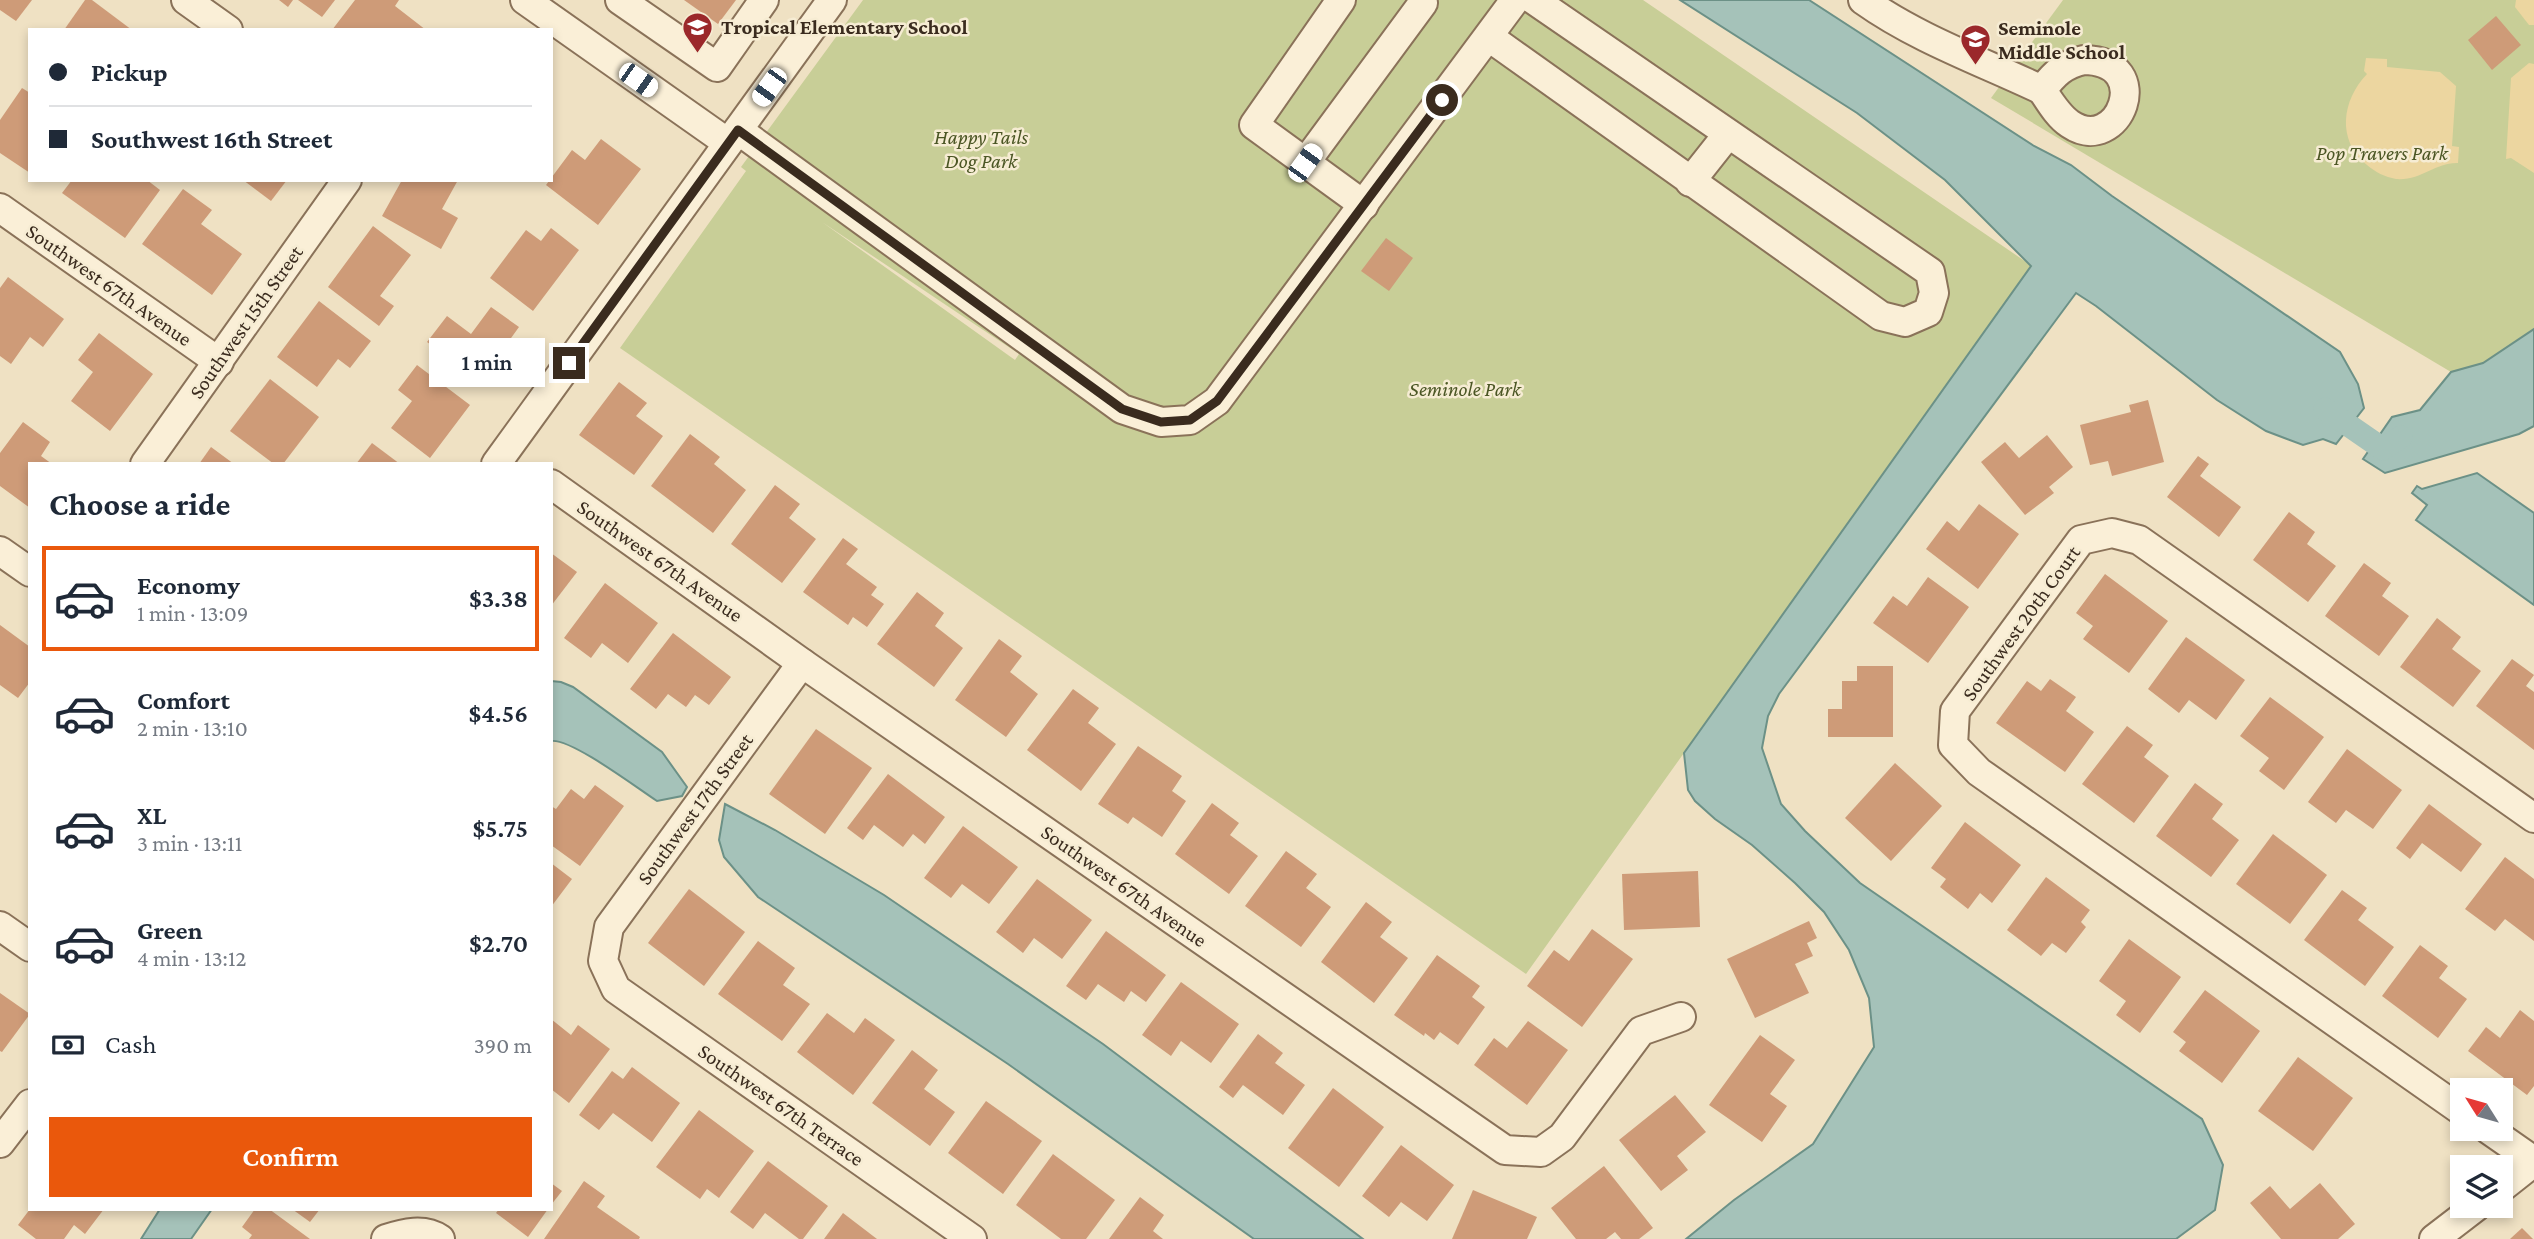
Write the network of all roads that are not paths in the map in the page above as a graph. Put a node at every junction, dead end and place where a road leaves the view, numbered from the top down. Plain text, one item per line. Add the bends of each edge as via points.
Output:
1 (186, 0) edge
2 (525, 0) edge
3 (620, 0) edge
4 (764, 0) edge
5 (832, 0) edge
6 (1341, 0) edge
7 (1515, 0) edge
8 (1534, 0) edge
9 (1863, 0) edge
10 (1422, 1) edge
11 (225, 28) edge
12 (1489, 37) junction
13 (2042, 90) dead end
14 (1728, 134) junction
15 (733, 137) junction
16 (1305, 163) junction
17 (346, 182) edge
18 (1690, 182) junction
19 (1364, 205) junction
20 (0, 208) edge
21 (219, 362) junction
22 (508, 460) edge
23 (146, 462) edge
24 (553, 485) edge
25 (0, 551) edge
26 (28, 571) edge
27 (802, 663) junction
28 (2534, 818) edge
29 (0, 926) edge
30 (28, 946) edge
31 (603, 961) joint
32 (1681, 1017) dead end
33 (2450, 1103) edge
34 (28, 1107) edge
35 (2505, 1141) edge
36 (0, 1143) edge
37 (2534, 1162) edge
38 (2513, 1179) edge
39 (2461, 1218) edge
40 (397, 1235) edge
41 (440, 1239) edge
42 (972, 1239) edge
43 (2434, 1239) edge

1 - 11 street
2 - 15 street
3 - 4 street via 718,67
5 - 15 street
6 - 16 street via 1254,125
7 - 12 street
8 - 14 street
9 - 13 street via 1947,48
10 - 16 street
12 - 18 street
12 - 19 street
14 - 18 street
14 - 18 street via 1930,272 1934,293 1928,312 1905,322 1881,316
15 - 19 street via 1122,409 1161,422 1190,420 1217,401
15 - 22 street
16 - 19 street
17 - 21 street, Southwest 15th Street
20 - 21 street, Southwest 67th Avenue
21 - 23 street, Southwest 15th Street
24 - 27 street, Southwest 67th Avenue
25 - 26 street
27 - 31 street, Southwest 17th Street via 608,927
27 - 32 street, Southwest 67th Avenue via 1505,1150 1541,1152 1562,1137 1641,1031
28 - 33 street, Southwest 20th Court via 2139,540 2112,533 2081,540 1955,711 1953,745 1979,772
29 - 30 street
31 - 42 street, Southwest 67th Terrace via 616,989
34 - 36 street
35 - 37 street
37 - 38 street
39 - 43 street
40 - 41 street

